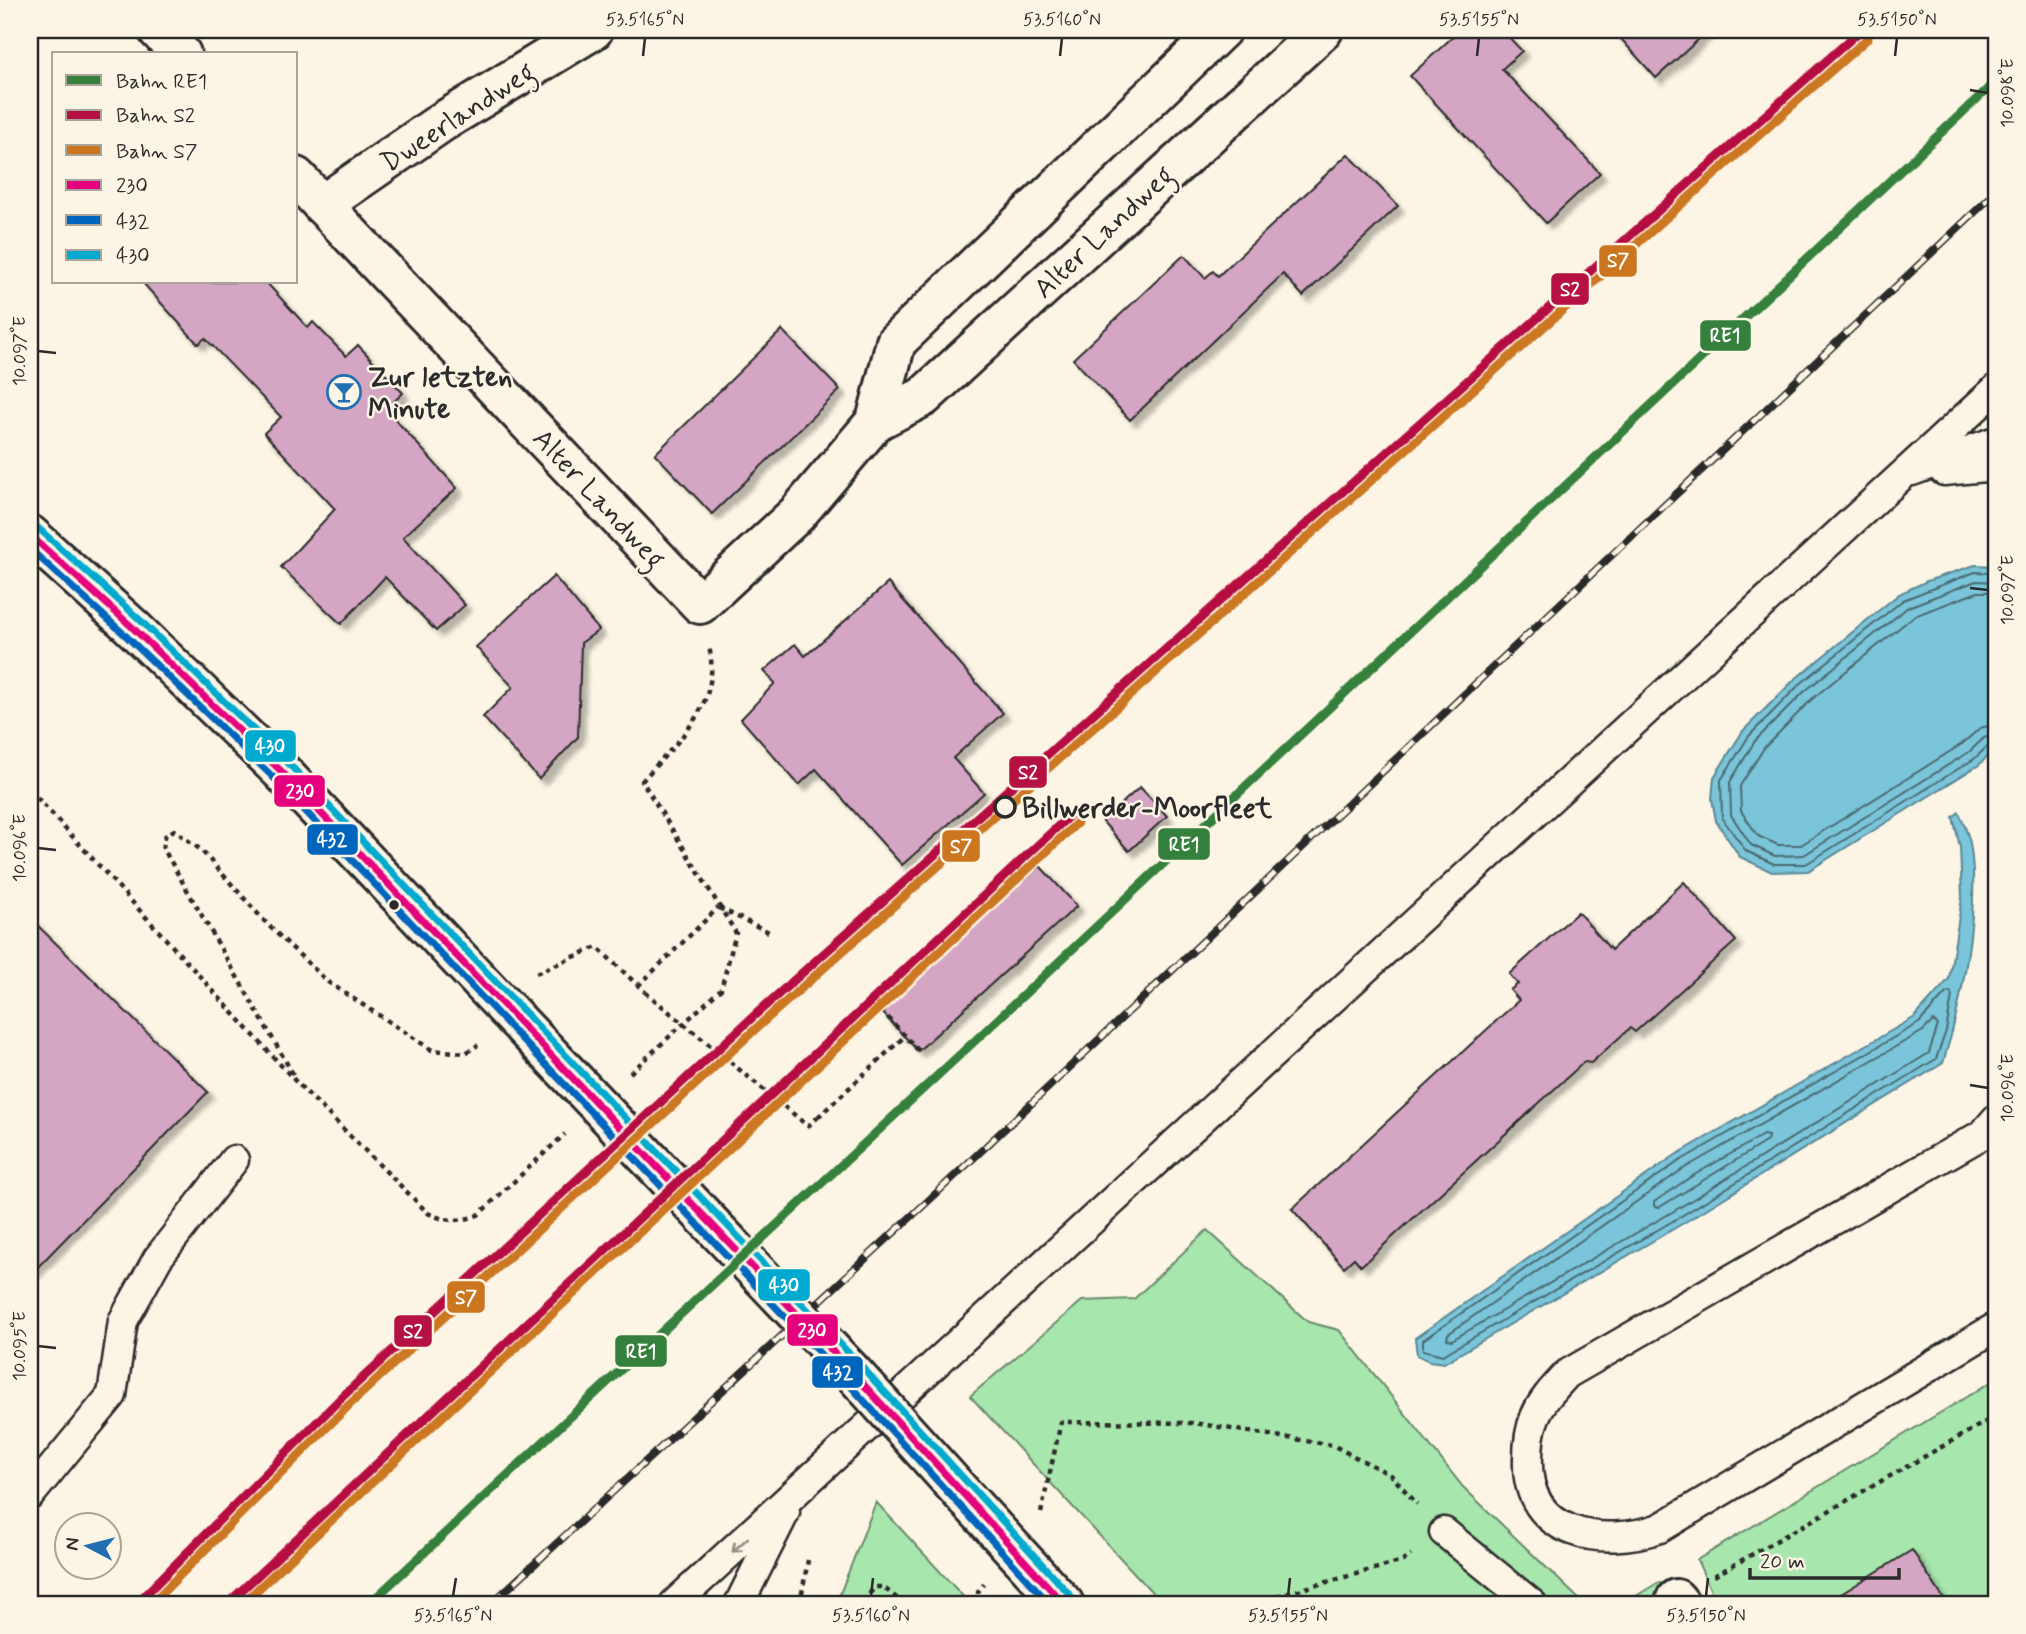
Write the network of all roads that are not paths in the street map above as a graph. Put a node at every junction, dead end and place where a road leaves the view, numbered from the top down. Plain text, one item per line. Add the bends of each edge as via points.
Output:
1 (158, 30) edge
2 (593, 30) edge
3 (1220, 30) edge
4 (1323, 30) edge
5 (179, 52) edge
6 (298, 179) edge
7 (322, 205) junction
8 (1996, 388) edge
9 (876, 421) junction
10 (1996, 441) edge
11 (1996, 466) edge
12 (1900, 476) junction
13 (30, 536) edge
14 (1996, 1119) edge
15 (234, 1160) dead end
16 (1996, 1328) edge
17 (30, 1495) edge
18 (791, 1500) junction
19 (1444, 1532) road end
20 (674, 1604) edge
21 (739, 1604) edge
22 (1064, 1604) edge
23 (1532, 1604) edge

1 - 5 street
2 - 7 street, Dweerlandweg via 442,122
3 - 9 street, Alter Landweg via 896,342
4 - 9 street, Alter Landweg via 923,397
6 - 7 street, Alter Landweg
7 - 9 street, Alter Landweg via 700,604 797,514
8 - 12 lane
10 - 12 lane
11 - 12 lane
12 - 18 lane
13 - 22 street, bridge via 280,770 853,1373
14 - 16 lane via 1983,1134 1567,1374 1535,1418 1527,1478 1537,1501 1553,1520 1589,1536 1633,1538 1660,1528
15 - 17 lane via 158,1258 123,1321 113,1395
18 -> 20 lane
18 - 21 lane
19 - 23 lane

